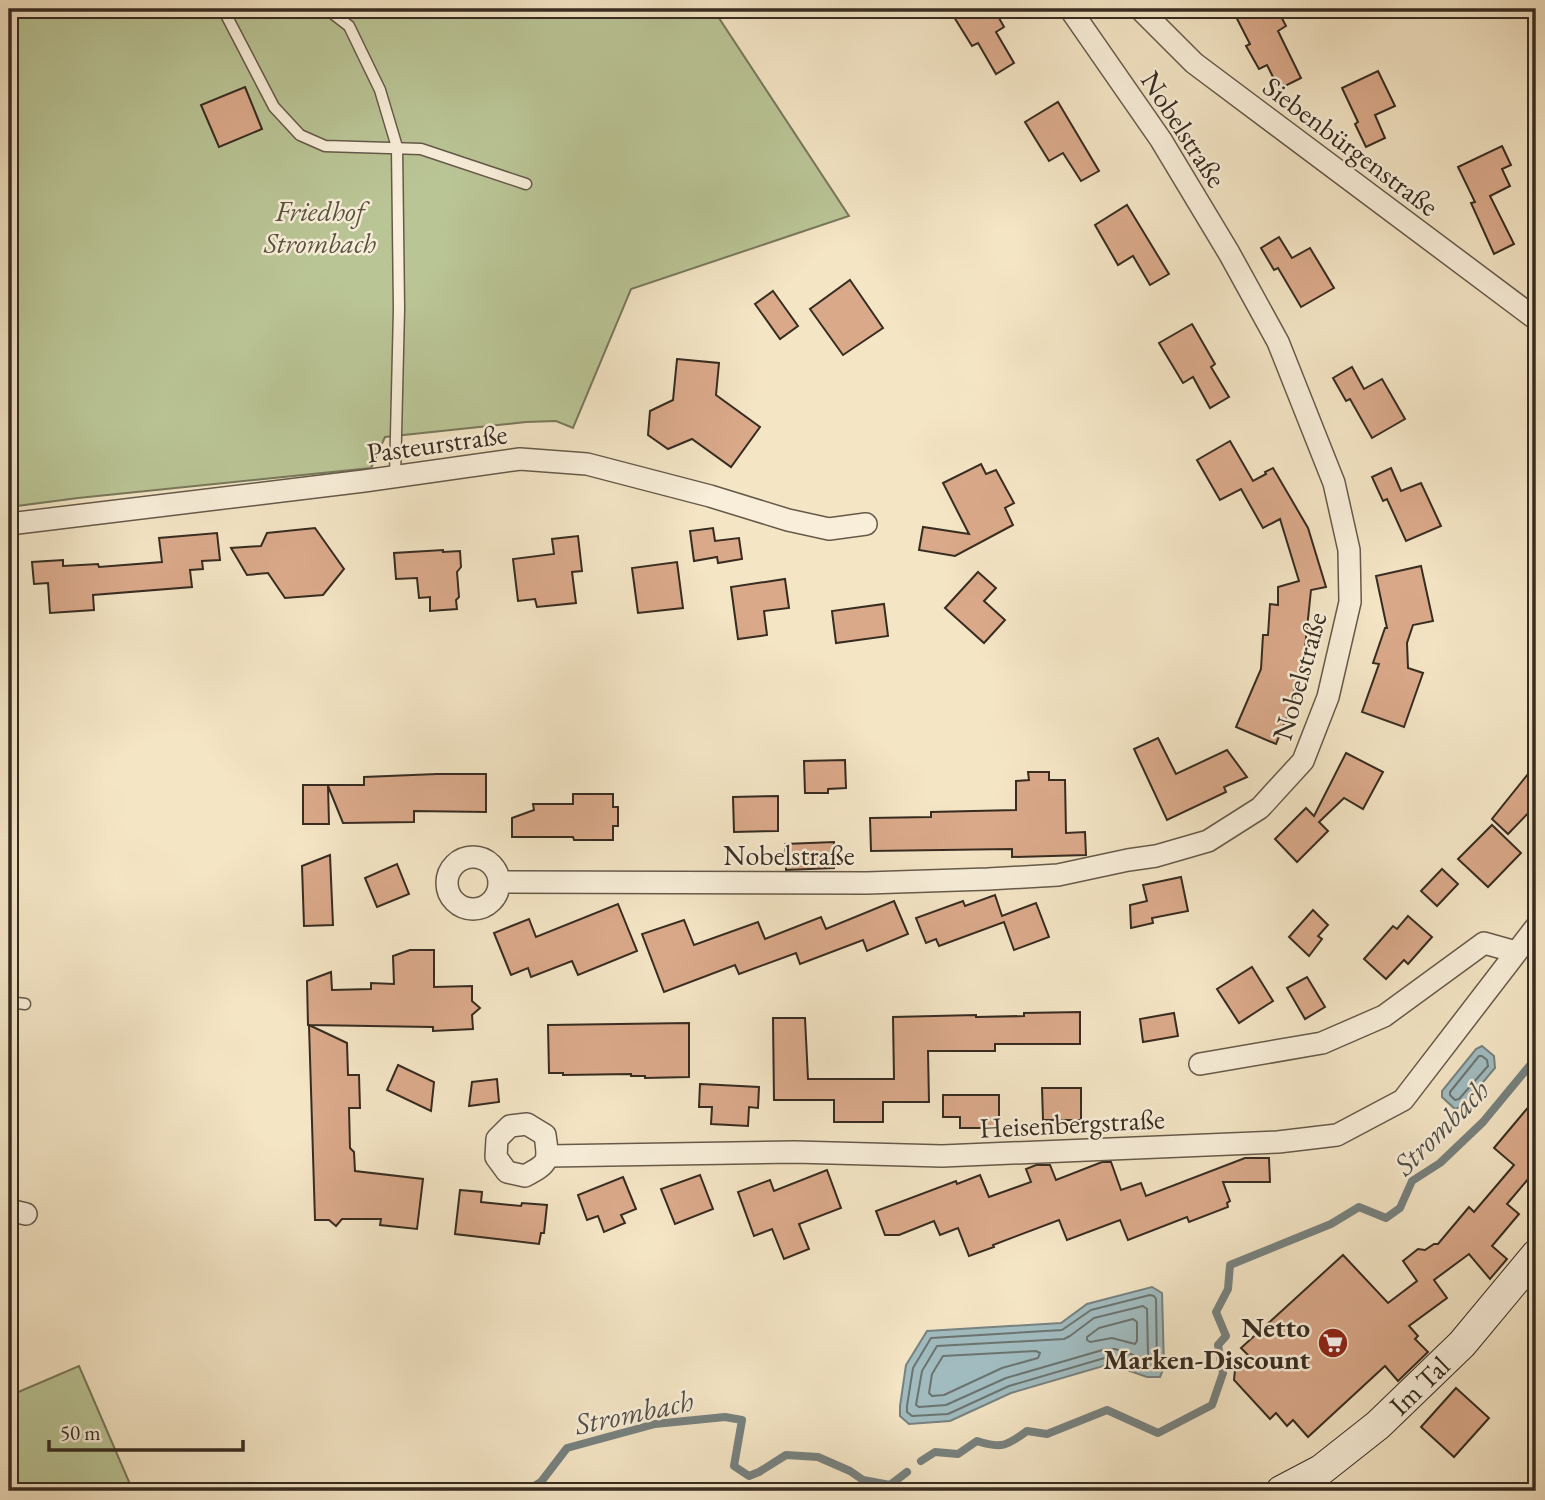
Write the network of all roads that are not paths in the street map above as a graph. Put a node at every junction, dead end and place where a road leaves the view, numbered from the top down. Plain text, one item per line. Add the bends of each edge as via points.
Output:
1 (223, 9) edge
2 (327, 9) edge
3 (1070, 9) edge
4 (1140, 9) edge
5 (397, 147) junction
6 (526, 184) dead end
7 (1536, 319) edge
8 (395, 477) junction
9 (9, 524) edge
10 (866, 524) dead end
11 (500, 882) dead end
12 (1536, 927) edge
13 (1516, 952) junction
14 (9, 1002) edge
15 (25, 1004) dead end
16 (1200, 1064) dead end
17 (548, 1156) dead end
18 (1536, 1255) edge
19 (1280, 1491) edge

1 - 5 lane via 274,107 300,135 325,146
2 - 5 lane via 349,26 380,90
3 - 11 street, Nobelstraße via 1161,141 1229,253 1278,342 1334,483 1349,550 1350,602 1328,697 1303,761 1260,808 1208,841 1058,875 867,883
4 - 7 street, Siebenbürgenstraße via 1194,63
5 - 6 lane via 421,149
5 - 8 lane
8 - 9 street, Pasteurstraße
8 - 10 street, Pasteurstraße via 520,459 587,464 829,529
12 - 13 street, Heisenbergstraße
13 - 16 street via 1484,943 1384,1016 1322,1043
13 - 17 street, Heisenbergstraße via 1403,1100 1337,1135 1278,1142 942,1156 795,1152
14 - 15 lane
18 - 19 main road, Im Tal via 1462,1344 1378,1425 1321,1469

